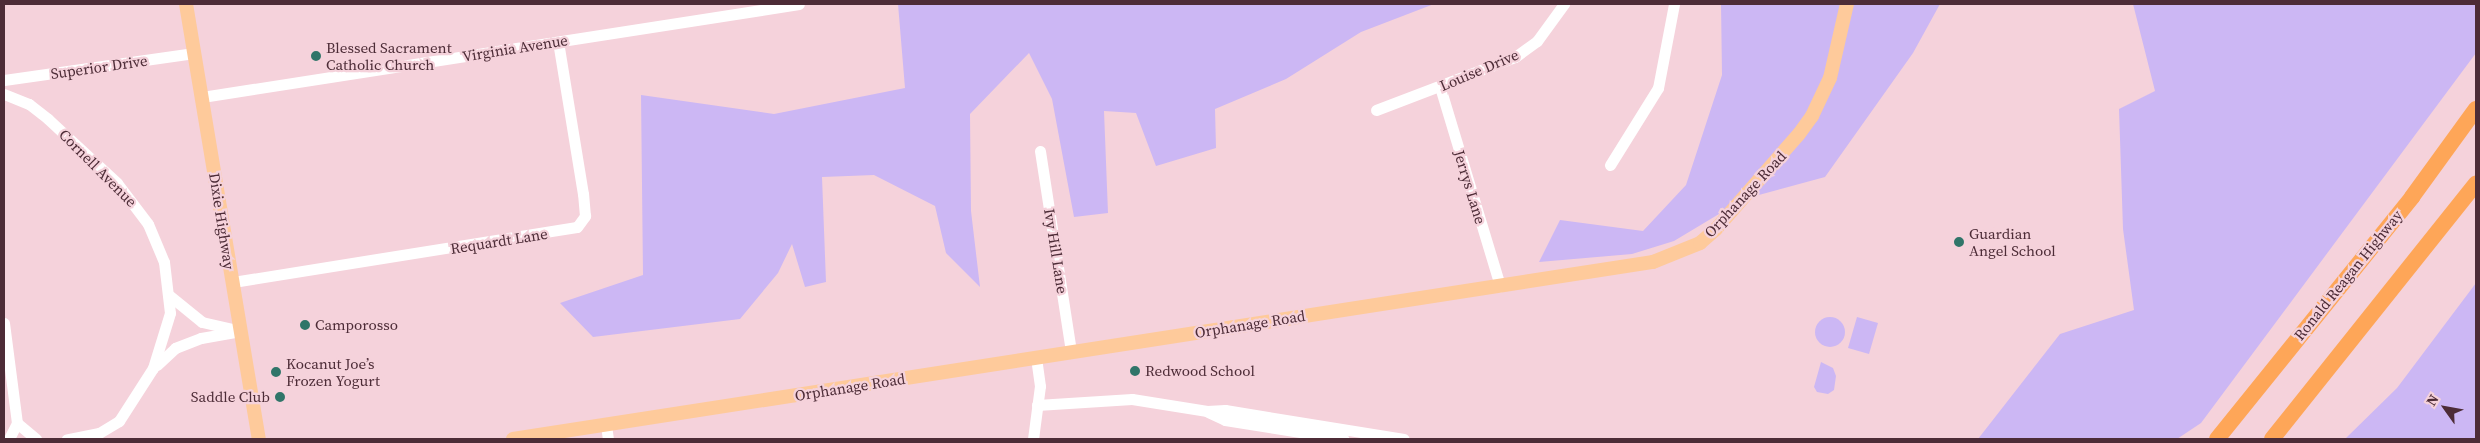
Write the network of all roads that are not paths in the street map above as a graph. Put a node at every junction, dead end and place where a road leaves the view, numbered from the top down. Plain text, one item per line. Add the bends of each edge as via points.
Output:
1 (186, 4) edge
2 (799, 4) edge
3 (1564, 4) edge
4 (1674, 4) edge
5 (1847, 4) edge
6 (558, 42) junction
7 (194, 53) junction
8 (4, 80) edge
9 (1440, 87) junction
10 (4, 94) edge
11 (202, 97) junction
12 (2476, 109) edge
13 (1376, 110) dead end
14 (1040, 151) dead end
15 (1610, 165) dead end
16 (2476, 183) edge
17 (232, 282) junction
18 (1500, 286) junction
19 (170, 296) junction
20 (4, 323) edge
21 (240, 332) junction
22 (1071, 352) junction
23 (1036, 357) junction
24 (154, 368) junction
25 (1037, 405) junction
26 (1206, 411) junction
27 (18, 423) junction
28 (606, 425) junction
29 (9, 439) edge
30 (36, 439) edge
31 (67, 439) edge
32 (258, 439) edge
33 (513, 439) edge
34 (608, 439) edge
35 (1033, 439) edge
36 (1342, 439) edge
37 (1404, 439) edge
38 (2217, 439) edge
39 (2272, 439) edge

1 - 7 main road, Dixie Highway
2 - 6 street, Virginia Avenue
3 - 9 street, Louise Drive via 1527,49
4 - 15 street via 1658,88
5 - 18 main road, Orphanage Road via 1834,63 1812,116 1784,153 1716,229 1700,242 1653,262
6 - 11 street, Virginia Avenue
6 - 17 street, Requardt Lane via 583,194 585,216 577,227
7 - 8 street, Superior Drive
7 - 11 main road, Dixie Highway
9 - 13 street, Louise Drive
9 - 18 street, Jerrys Lane
10 - 19 street, Cornell Avenue via 29,104 48,119 88,153 137,206 160,249
11 - 17 main road, Dixie Highway
12 - 38 highway, Ronald Reagan Highway via 2412,197
14 - 22 street, Ivy Hill Lane
16 - 39 highway
17 - 21 main road, Dixie Highway
18 - 22 main road, Orphanage Road
19 - 21 street via 202,322
19 - 24 street, Cornell Avenue via 168,326
20 - 27 street
21 - 24 street via 201,338 175,348
21 - 32 main road, Dixie Highway
22 - 23 main road, Orphanage Road
23 - 25 street via 1040,386
23 - 28 main road, Orphanage Road
24 - 31 street via 132,404 114,424 99,433
25 - 26 street via 1132,399
25 - 35 street
26 - 36 street via 1225,420
26 - 37 street via 1225,410
27 - 29 street
27 - 30 street
28 - 33 main road, Orphanage Road
28 - 34 street

